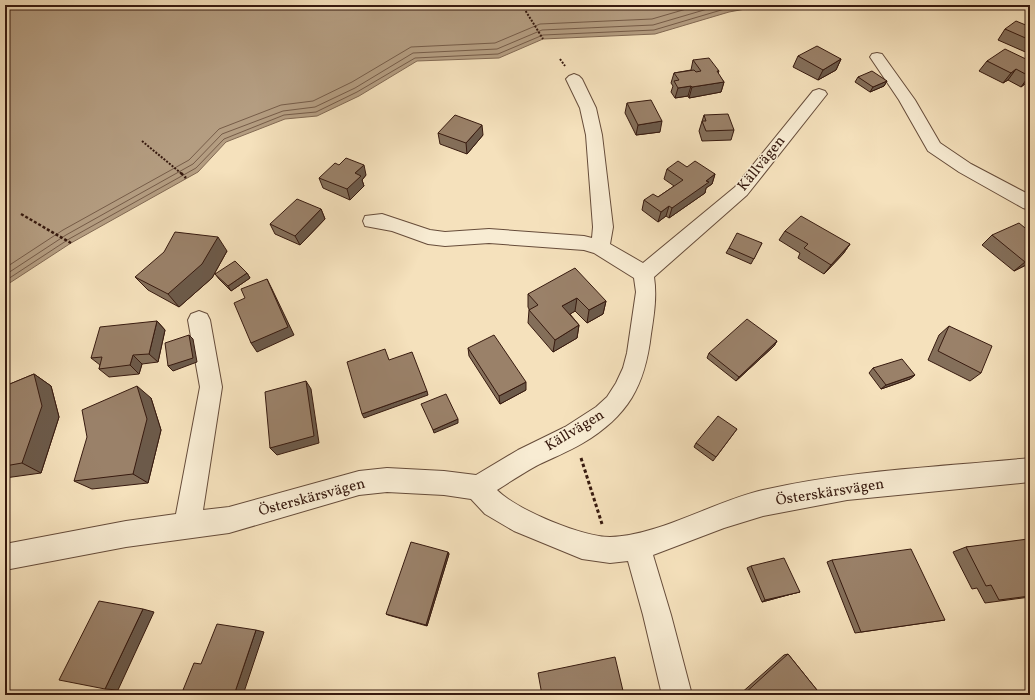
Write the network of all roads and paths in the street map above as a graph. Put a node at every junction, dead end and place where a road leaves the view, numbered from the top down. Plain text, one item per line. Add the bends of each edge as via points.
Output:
1 (522, 5) edge
2 (543, 39) dead end
3 (877, 57) dead end
4 (574, 79) dead end
5 (818, 94) dead end
6 (142, 141) dead end
7 (186, 178) dead end
8 (1030, 203) edge
9 (22, 214) dead end
10 (372, 221) dead end
11 (71, 243) dead end
12 (600, 247) junction
13 (644, 274) junction
14 (199, 320) dead end
15 (574, 435) junction
16 (1030, 470) edge
17 (478, 488) junction
18 (187, 526) junction
19 (637, 546) junction
20 (610, 550) junction
21 (5, 557) edge
22 (677, 695) edge

1 - 2 path
3 - 8 street via 907,100 934,147 965,168
4 - 12 street via 588,108 594,135 603,227
5 - 13 street, Källvägen via 741,191
6 - 7 path
9 - 11 path
10 - 12 street via 397,225 428,237 507,237 584,243
12 - 13 street
13 - 15 street, Källvägen via 646,292 642,331 634,368 615,404 604,415
14 - 18 street via 211,387
15 - 17 street, Källvägen via 527,458
15 - 20 path
16 - 19 street, Österskärsvägen via 847,488 763,503
17 - 18 street, Österskärsvägen via 410,480 359,483 229,520
17 - 20 street, Österskärsvägen via 494,505 523,522 582,546
18 - 21 street, Österskärsvägen via 126,534
19 - 20 street, Österskärsvägen
19 - 22 street

